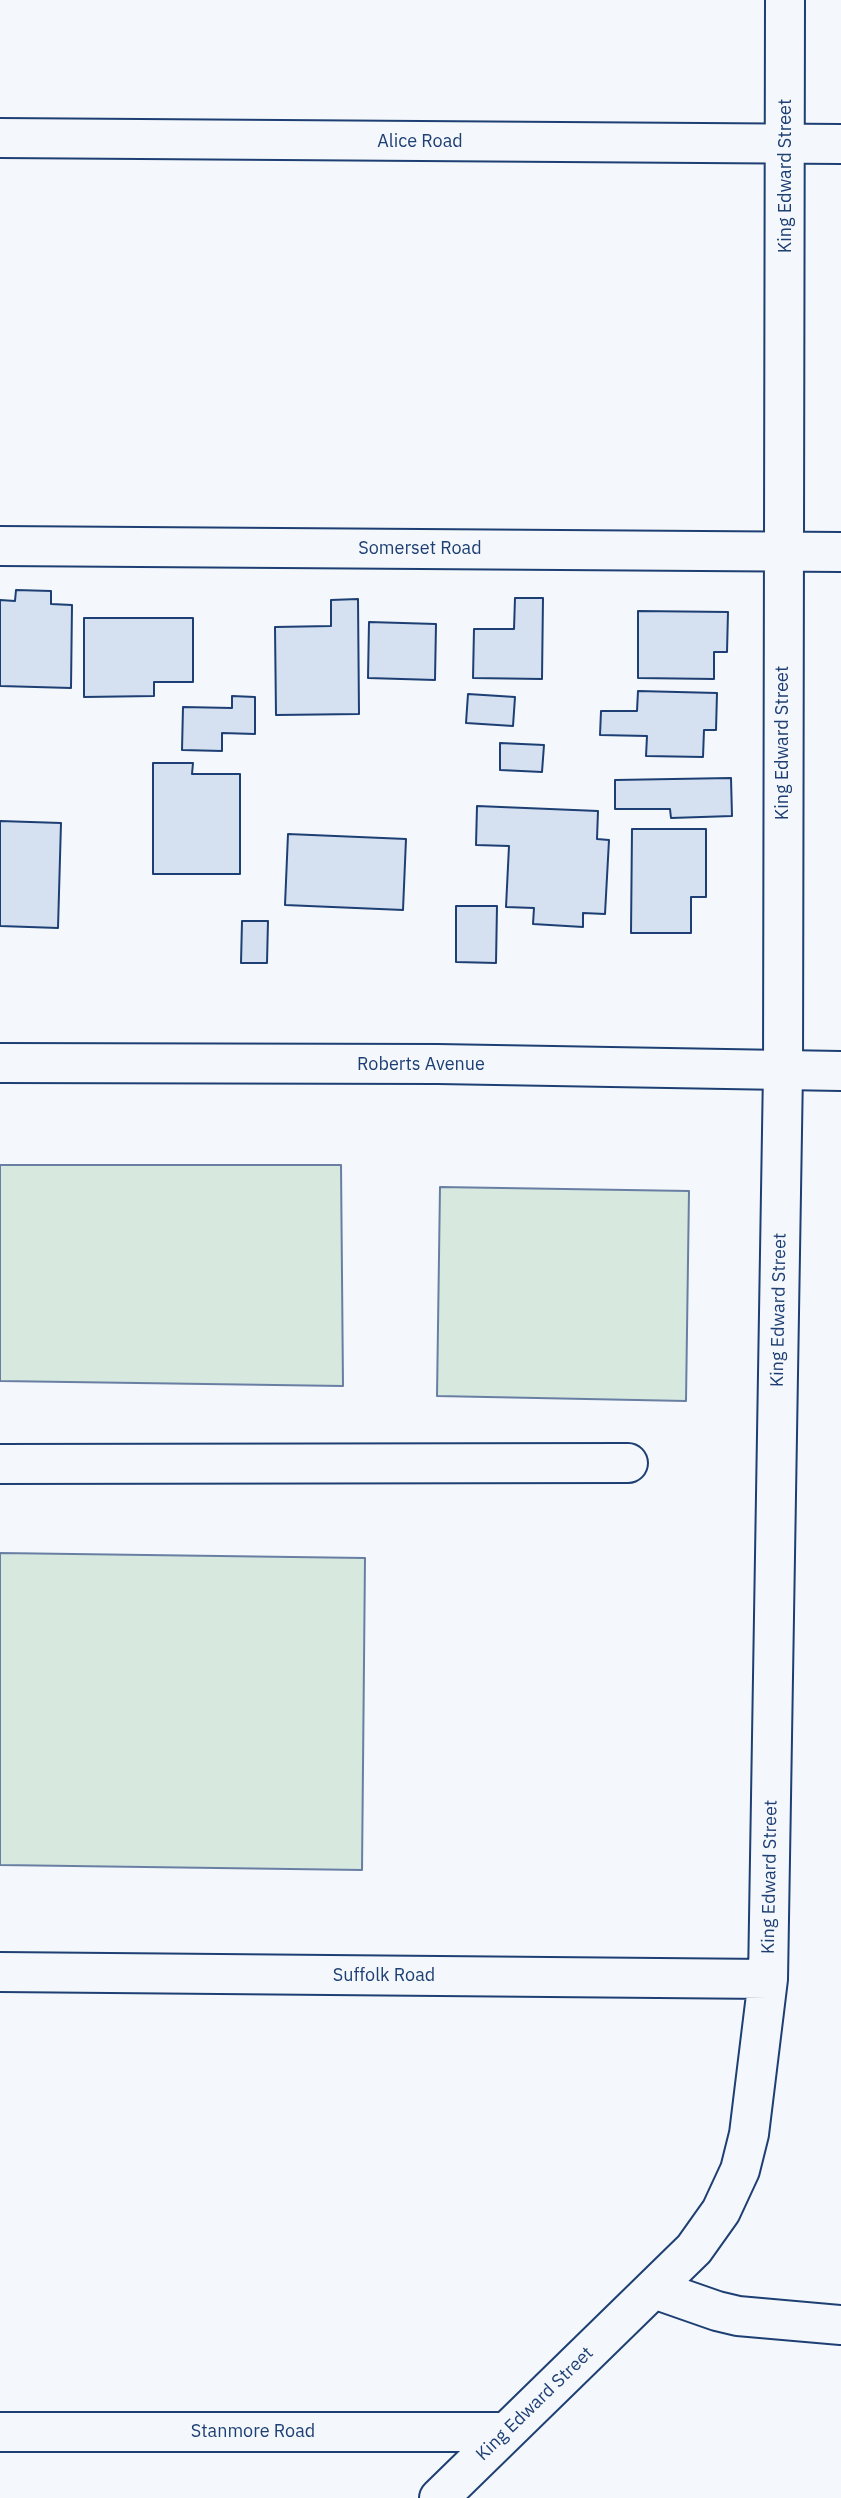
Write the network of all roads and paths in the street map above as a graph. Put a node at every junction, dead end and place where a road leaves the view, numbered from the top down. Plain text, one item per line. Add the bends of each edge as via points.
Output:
1 (785, 0) edge
2 (0, 138) edge
3 (786, 143) junction
4 (841, 144) edge
5 (0, 546) edge
6 (784, 552) junction
7 (841, 552) edge
8 (0, 1063) edge
9 (783, 1071) junction
10 (841, 1071) edge
11 (628, 1463) dead end
12 (0, 1464) edge
13 (0, 1972) edge
14 (768, 1979) junction
15 (654, 2288) junction
16 (841, 2325) edge
17 (0, 2432) edge
18 (506, 2432) junction
19 (439, 2498) edge

1 - 3 street, King Edward Street
2 - 3 street, Alice Road
3 - 4 street, Alice Road
3 - 6 street, King Edward Street
5 - 6 street, Somerset Road
6 - 7 street, Somerset Road
6 - 9 street, King Edward Street
8 - 9 street, Roberts Avenue
9 - 10 street, Roberts Avenue
9 - 14 street, King Edward Street
11 - 12 street
13 - 14 street, Suffolk Road
14 - 15 street, King Edward Street via 749,2134 740,2170 721,2211 694,2249
15 - 16 street via 738,2316
15 - 18 street, King Edward Street
17 - 18 street, Stanmore Road
18 - 19 street, King Edward Street

